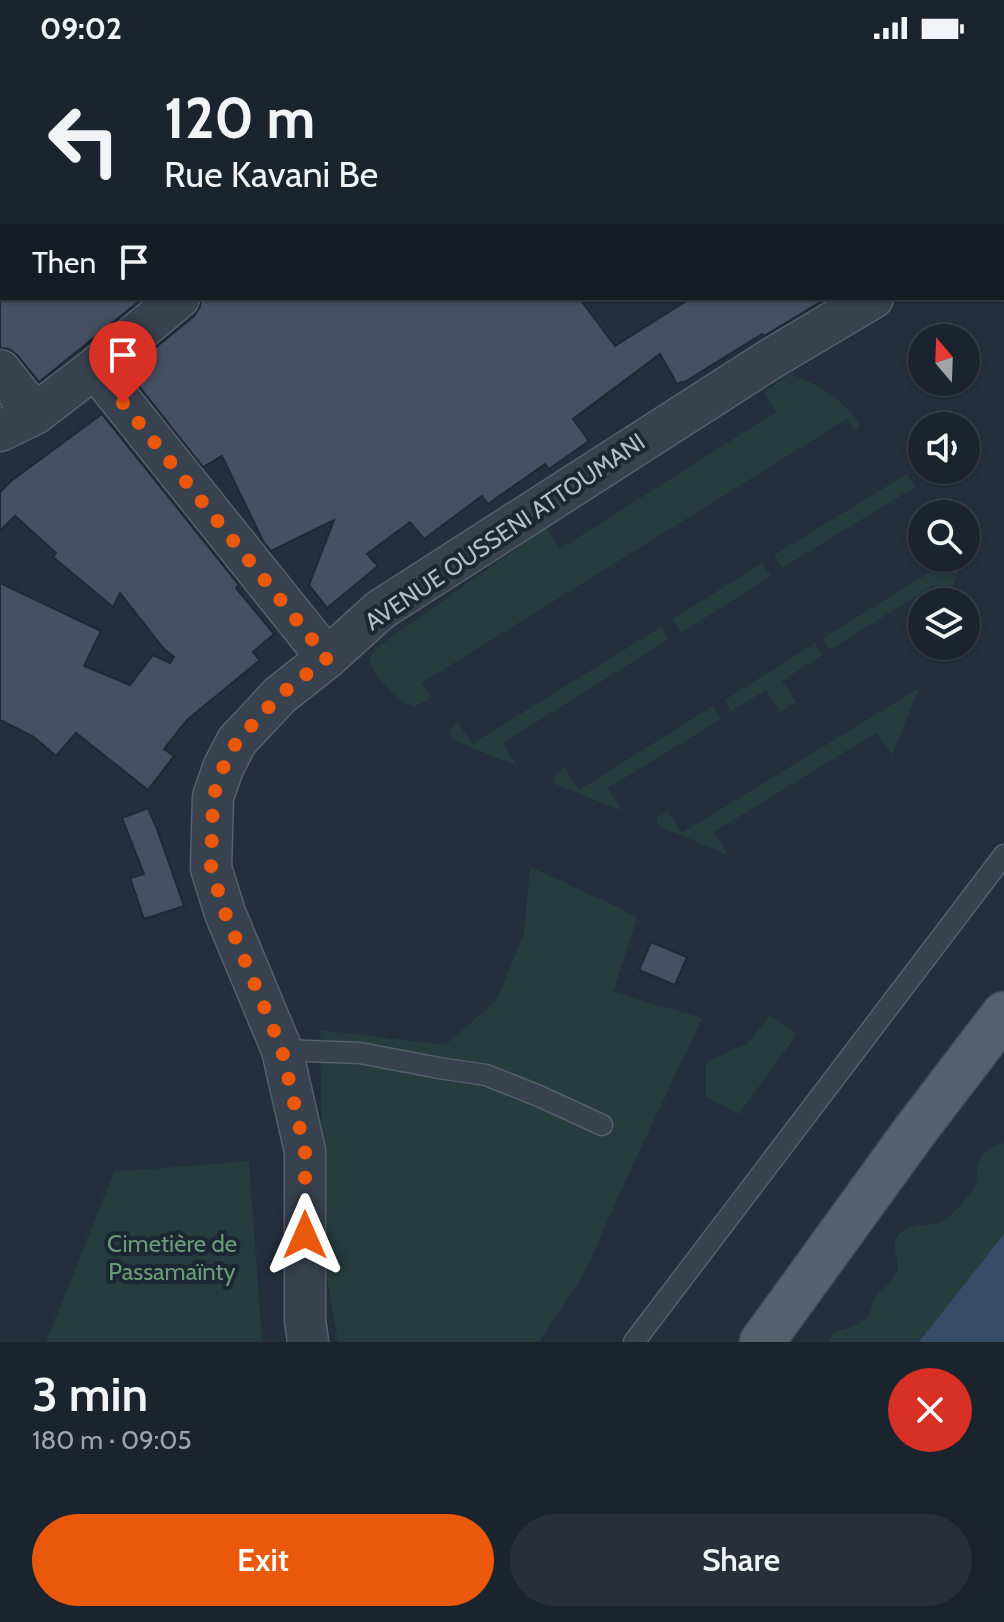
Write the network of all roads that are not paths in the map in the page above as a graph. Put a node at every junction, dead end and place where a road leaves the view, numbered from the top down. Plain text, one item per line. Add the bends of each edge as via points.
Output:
1 (177, 300) edge
2 (870, 300) edge
3 (95, 368) junction
4 (0, 370) edge
5 (35, 414) junction
6 (0, 431) edge
7 (327, 658) junction
8 (1004, 855) edge
9 (1004, 1014) edge
10 (282, 1050) junction
11 (602, 1125) dead end
12 (308, 1342) edge
13 (634, 1342) edge
14 (762, 1342) edge

1 - 3 street
2 - 7 street, AVENUE OUSSENI ATTOUMANI via 380,610
3 - 5 street
3 - 7 street
4 - 5 street
5 - 6 street
7 - 10 street, AVENUE OUSSENI ATTOUMANI via 280,695 237,741 213,797 211,868
8 - 13 lane
9 - 14 main road
10 - 11 lane via 360,1053 486,1075
10 - 12 street, AVENUE OUSSENI ATTOUMANI via 305,1151

